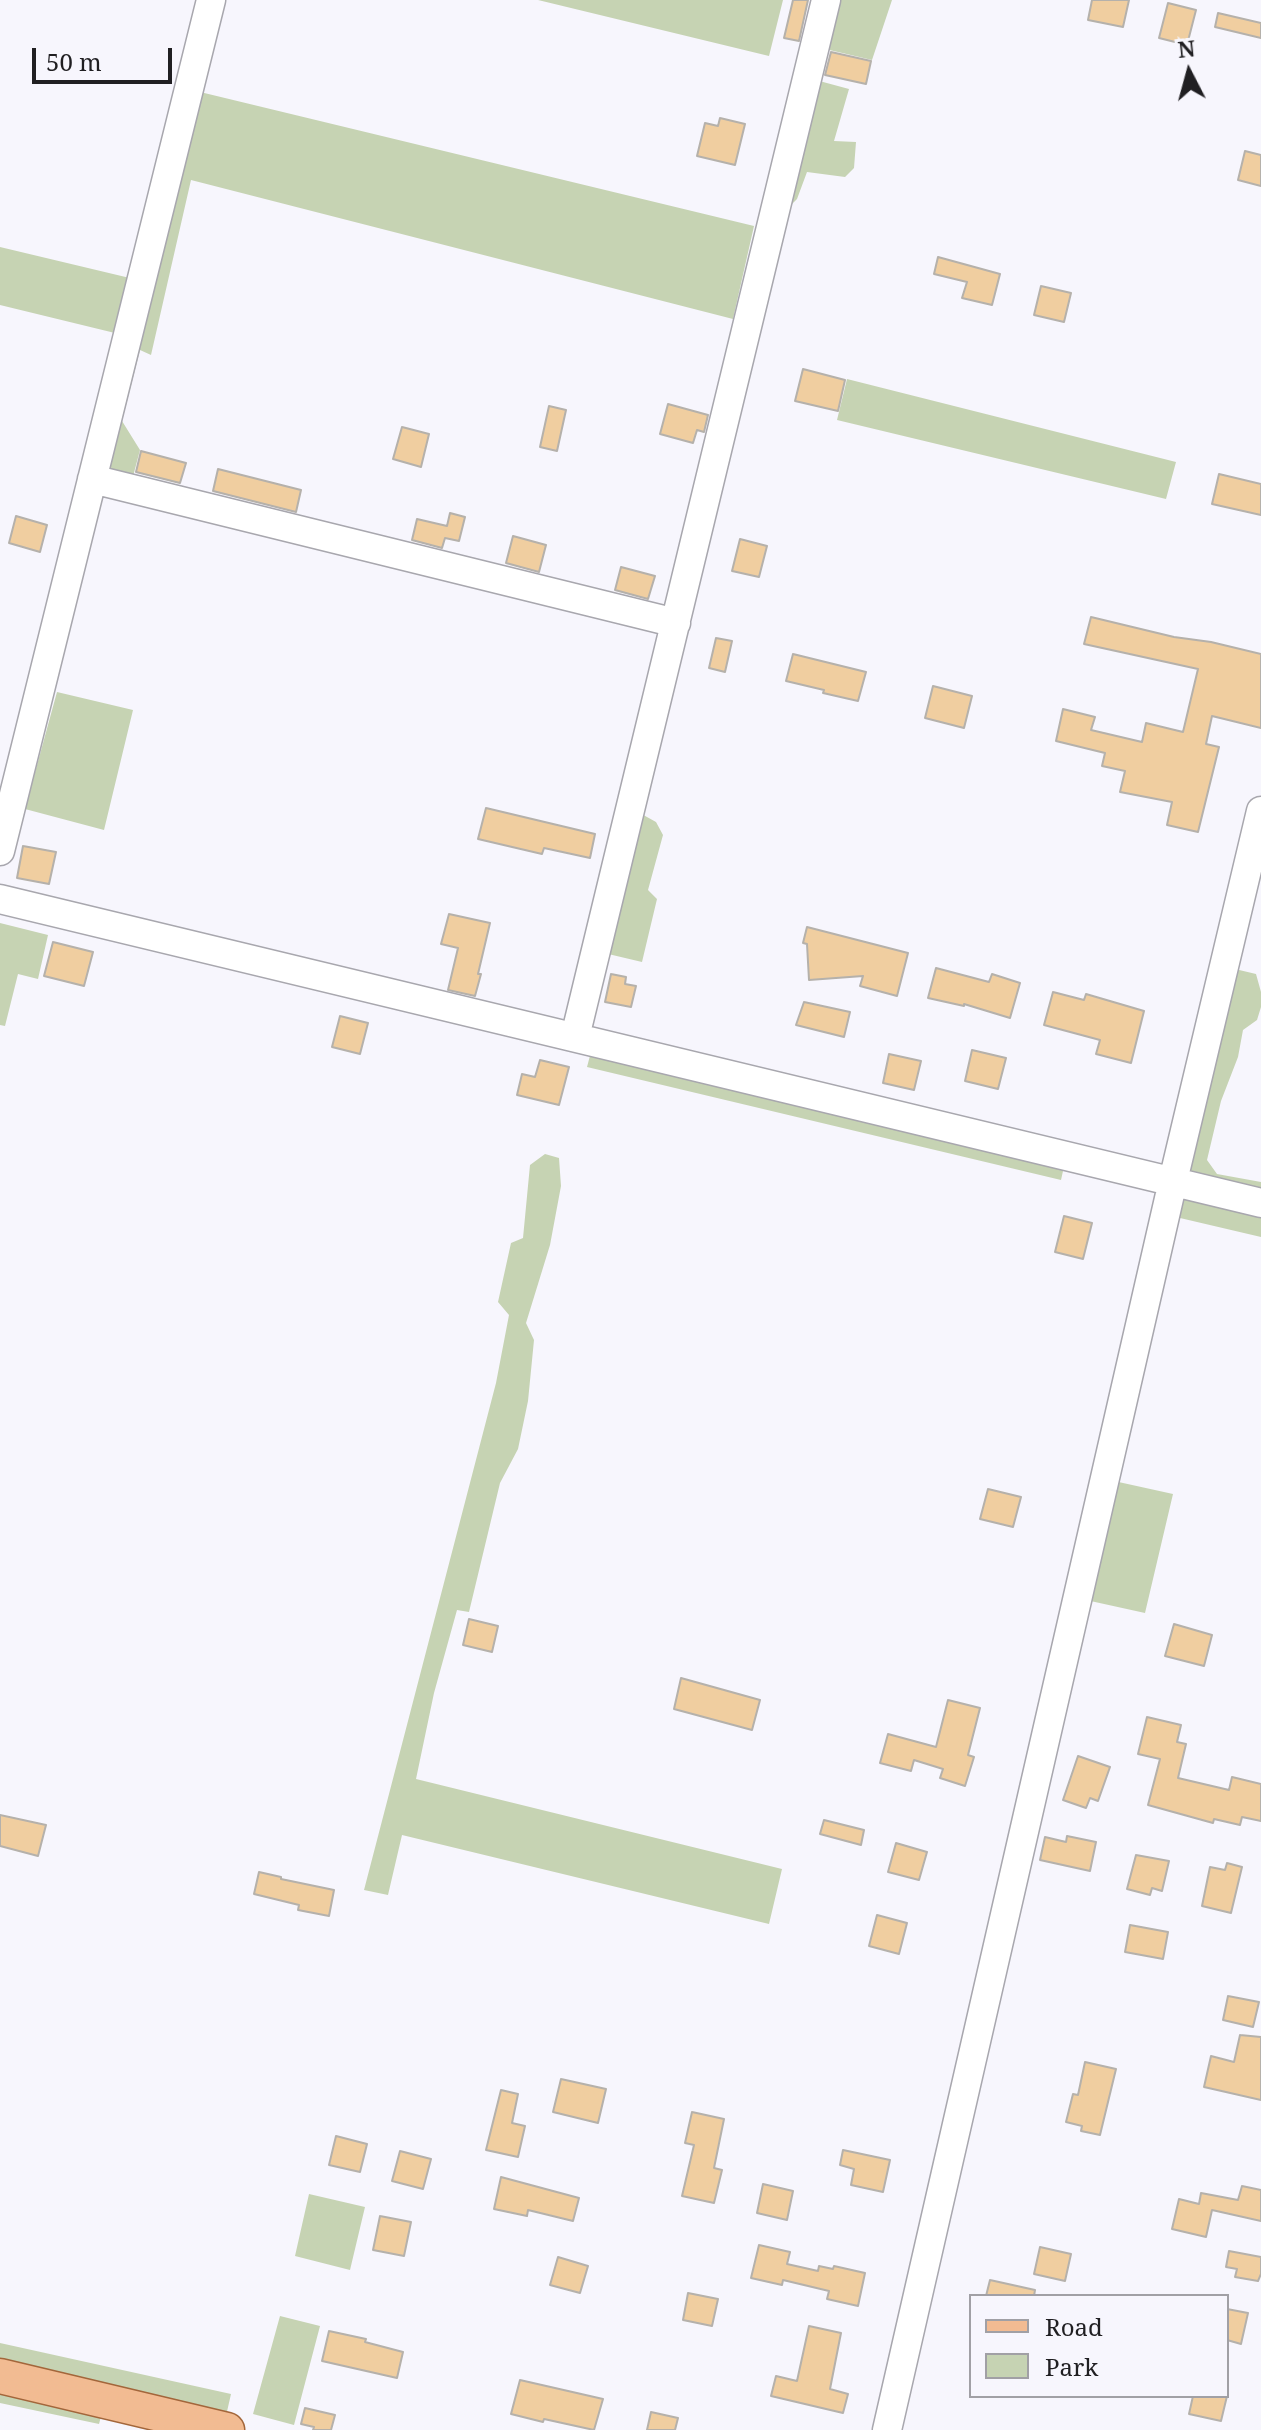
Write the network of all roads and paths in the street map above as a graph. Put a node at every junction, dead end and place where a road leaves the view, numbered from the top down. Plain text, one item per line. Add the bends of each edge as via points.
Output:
1 (211, 0) edge
2 (826, 0) edge
3 (92, 479) junction
4 (676, 623) junction
5 (1261, 811) edge
6 (0, 851) edge
7 (0, 899) edge
8 (575, 1037) junction
9 (1173, 1181) junction
10 (1261, 1203) edge
11 (0, 2376) edge
12 (227, 2430) edge
13 (887, 2430) edge

1 - 3 lane
2 - 4 lane
3 - 4 lane
3 - 6 lane
4 - 8 lane
5 - 9 lane
7 - 8 lane
8 - 9 lane
9 - 10 lane
9 - 13 lane
11 - 12 main road

